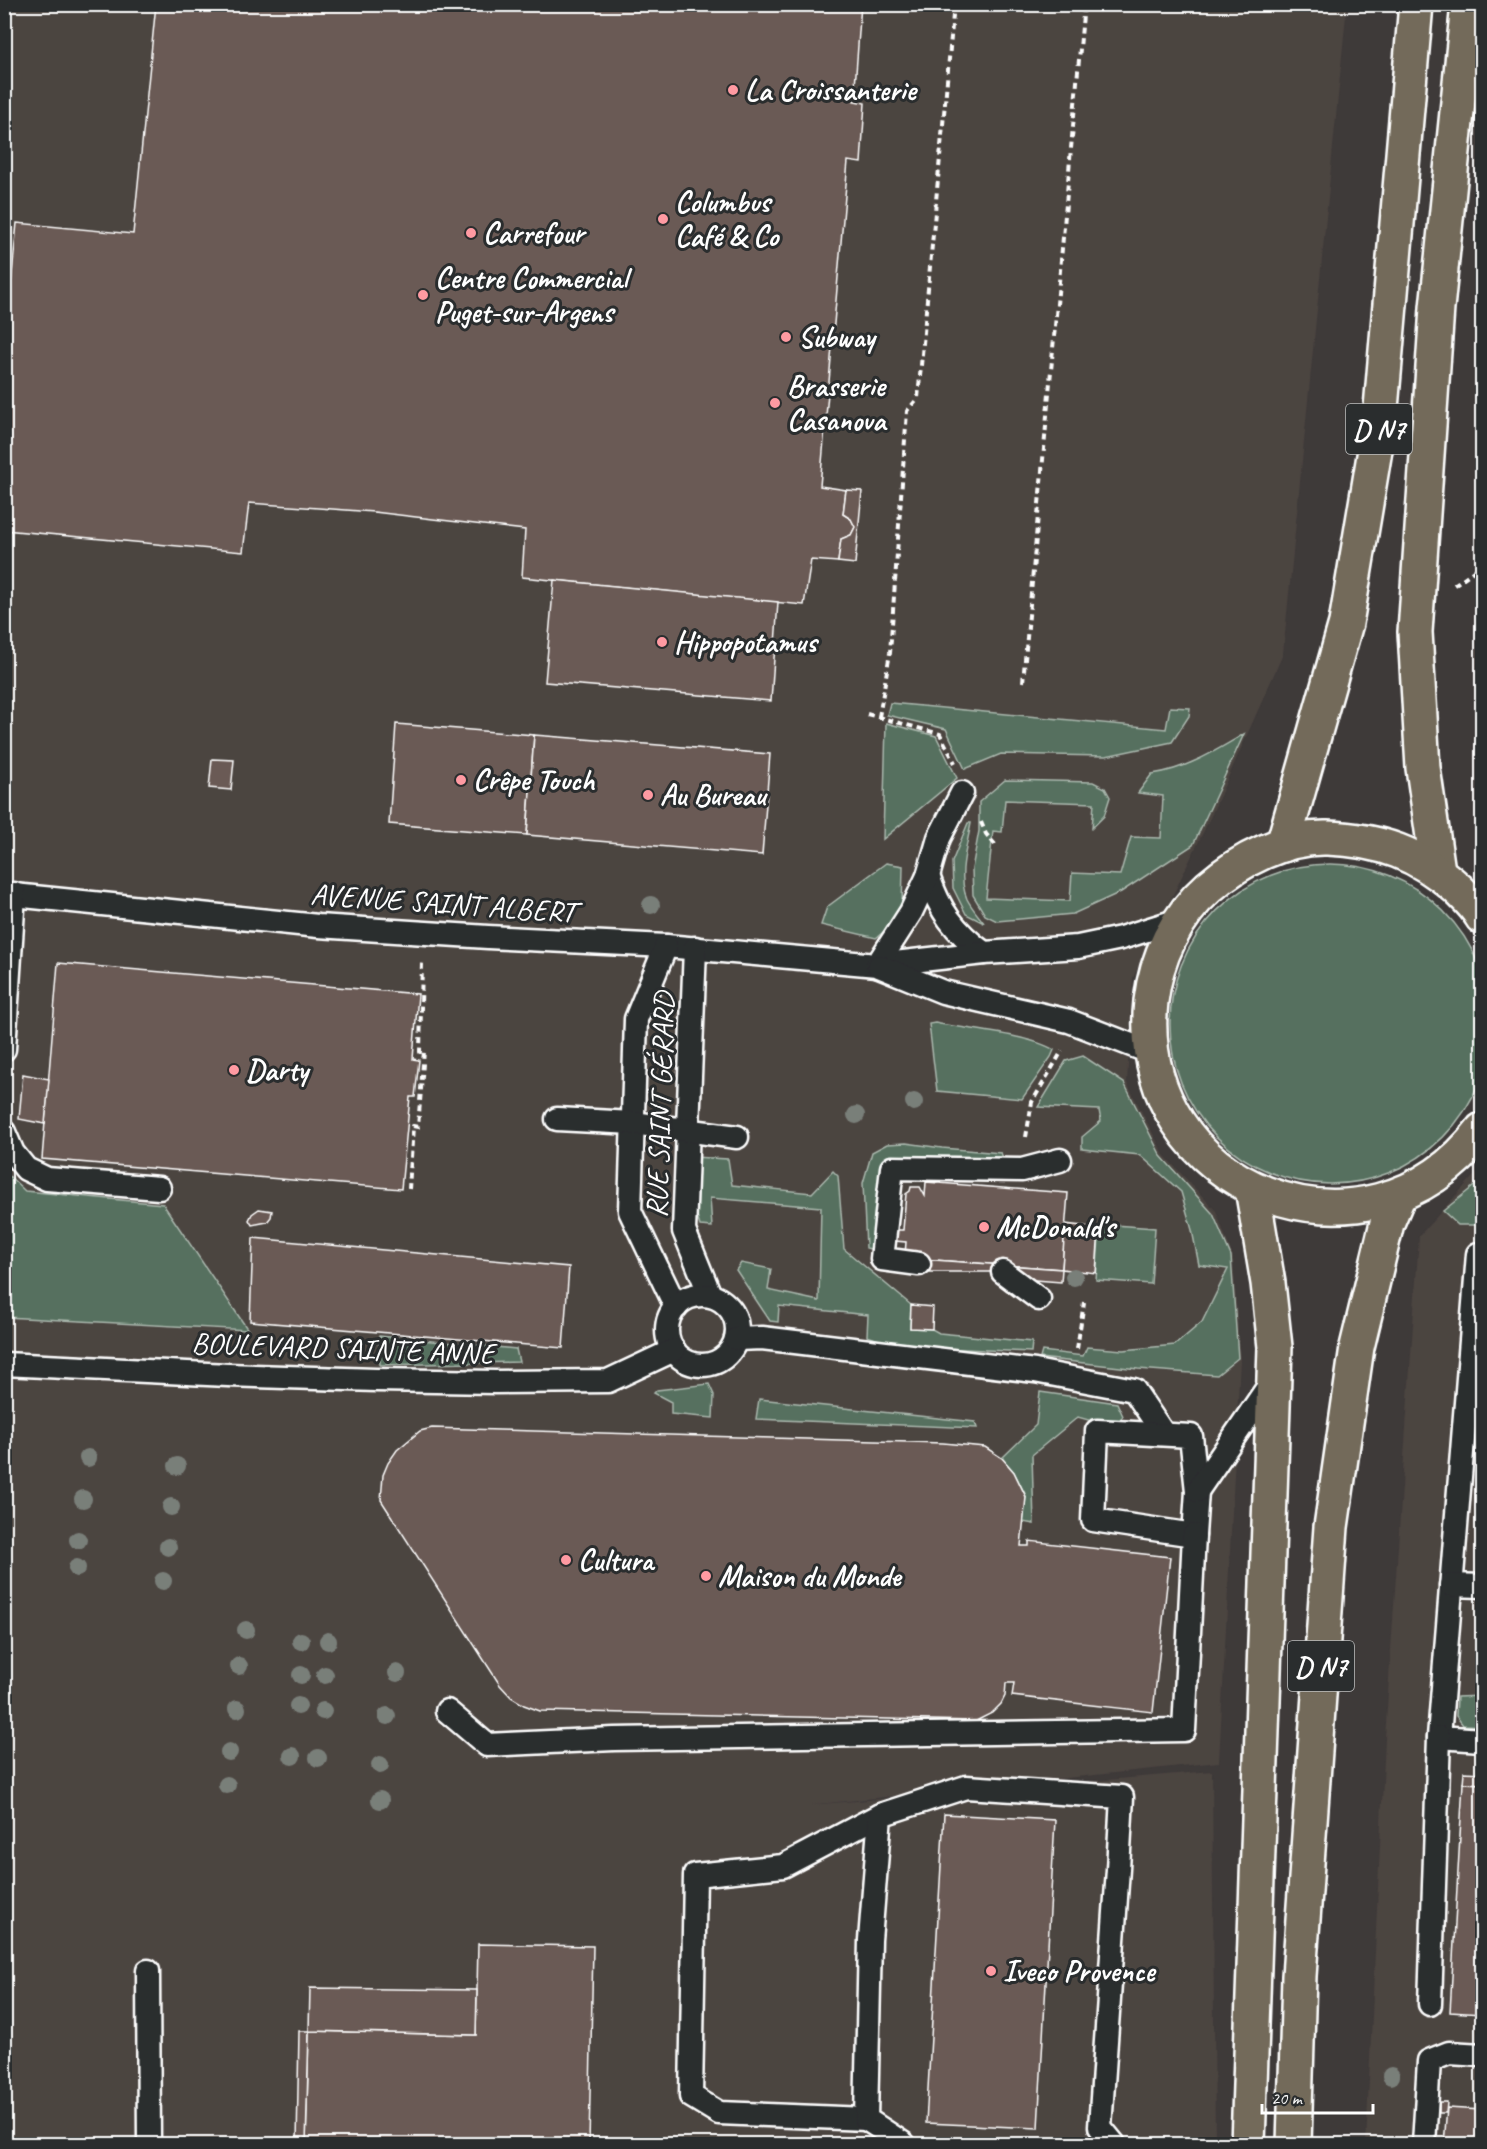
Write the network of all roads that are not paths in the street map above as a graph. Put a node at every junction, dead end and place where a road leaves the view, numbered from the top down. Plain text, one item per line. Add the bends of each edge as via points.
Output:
1 (1416, 4) edge
2 (1468, 4) edge
3 (962, 793) dead end
4 (1283, 845) junction
5 (1438, 871) junction
6 (928, 876) junction
7 (9, 894) edge
8 (1482, 917) edge
9 (1179, 920) junction
10 (666, 946) junction
11 (695, 948) junction
12 (984, 953) junction
13 (877, 965) junction
14 (4, 1049) edge
15 (1152, 1053) junction
16 (557, 1119) dead end
17 (633, 1123) junction
18 (689, 1130) junction
19 (1482, 1130) edge
20 (4, 1132) edge
21 (737, 1137) dead end
22 (1060, 1160) dead end
23 (159, 1188) dead end
24 (1252, 1188) junction
25 (1399, 1195) junction
26 (1482, 1254) edge
27 (919, 1264) dead end
28 (1003, 1272) dead end
29 (710, 1295) junction
30 (1039, 1299) dead end
31 (676, 1307) junction
32 (736, 1339) junction
33 (674, 1350) junction
34 (4, 1364) edge
35 (1274, 1379) junction
36 (1162, 1433) junction
37 (1197, 1491) junction
38 (1194, 1535) junction
39 (1451, 1585) junction
40 (1482, 1586) edge
41 (447, 1711) dead end
42 (1439, 1737) junction
43 (1482, 1740) edge
44 (879, 1815) junction
45 (148, 1971) dead end
46 (1430, 2004) dead end
47 (1482, 2055) edge
48 (866, 2119) junction
49 (148, 2145) edge
50 (904, 2145) edge
51 (1114, 2145) edge
52 (1248, 2145) edge
53 (1294, 2145) edge
54 (1424, 2145) edge

1 - 4 main road, D N7 via 1380,420 1346,623
2 - 5 main road, D N7 via 1437,308 1415,632 1423,768
3 - 6 lane via 939,838
4 - 5 main road via 1323,838 1364,840 1403,852
4 - 9 main road via 1252,856 1225,873
5 - 8 main road via 1476,906
6 - 12 lane via 952,924
6 - 13 lane
7 - 10 lane, AVENUE SAINT ALBERT via 318,926
7 - 14 lane
9 - 12 lane, AVENUE SAINT ALBERT via 1078,947
9 - 15 main road via 1153,984 1149,1018
10 - 11 lane, AVENUE SAINT ALBERT
10 - 17 lane, RUE SAINT GÉRARD via 636,1018
11 - 13 lane, AVENUE SAINT ALBERT
11 - 18 lane, RUE SAINT GÉRARD
12 - 13 lane, AVENUE SAINT ALBERT
13 - 15 lane, AVENUE SAINT ALBERT via 943,992 1069,1021
15 - 24 main road via 1170,1108 1186,1132 1205,1155
16 - 17 lane
17 - 18 lane
17 - 31 lane, RUE SAINT GÉRARD via 630,1211
18 - 21 lane
18 - 29 lane, RUE SAINT GÉRARD via 684,1231
19 - 25 main road via 1448,1167
20 - 23 lane via 26,1169 46,1179
22 - 27 lane via 1022,1170 892,1168 882,1259
24 - 25 main road via 1310,1206 1360,1205
24 - 35 main road, D N7 via 1268,1283
25 - 53 main road, D N7 via 1387,1223 1357,1347 1331,1527 1299,1976
26 - 39 lane via 1478,1254
28 - 30 lane
29 - 31 lane via 692,1296
29 - 32 lane via 729,1307 735,1317
31 - 33 lane via 668,1328
32 - 33 lane via 731,1349 714,1363 703,1365 682,1358
32 - 36 lane via 762,1338 1035,1371 1134,1390
33 - 34 lane, BOULEVARD SAINTE ANNE via 608,1381 495,1383 228,1376
35 - 37 lane
35 - 52 main road, D N7
36 - 37 lane via 1191,1436
36 - 38 lane via 1097,1431 1094,1520
37 - 38 lane
38 - 41 lane via 1184,1730 614,1739 488,1745
39 - 40 lane
39 - 42 lane
42 - 43 lane
42 - 46 lane
44 - 48 lane via 870,1940
44 - 48 lane via 783,1866 695,1875 691,2096 719,2113
44 - 51 lane via 966,1787 1122,1797 1100,2127
45 - 49 lane
47 - 54 lane via 1449,2053 1429,2061
48 - 50 lane

